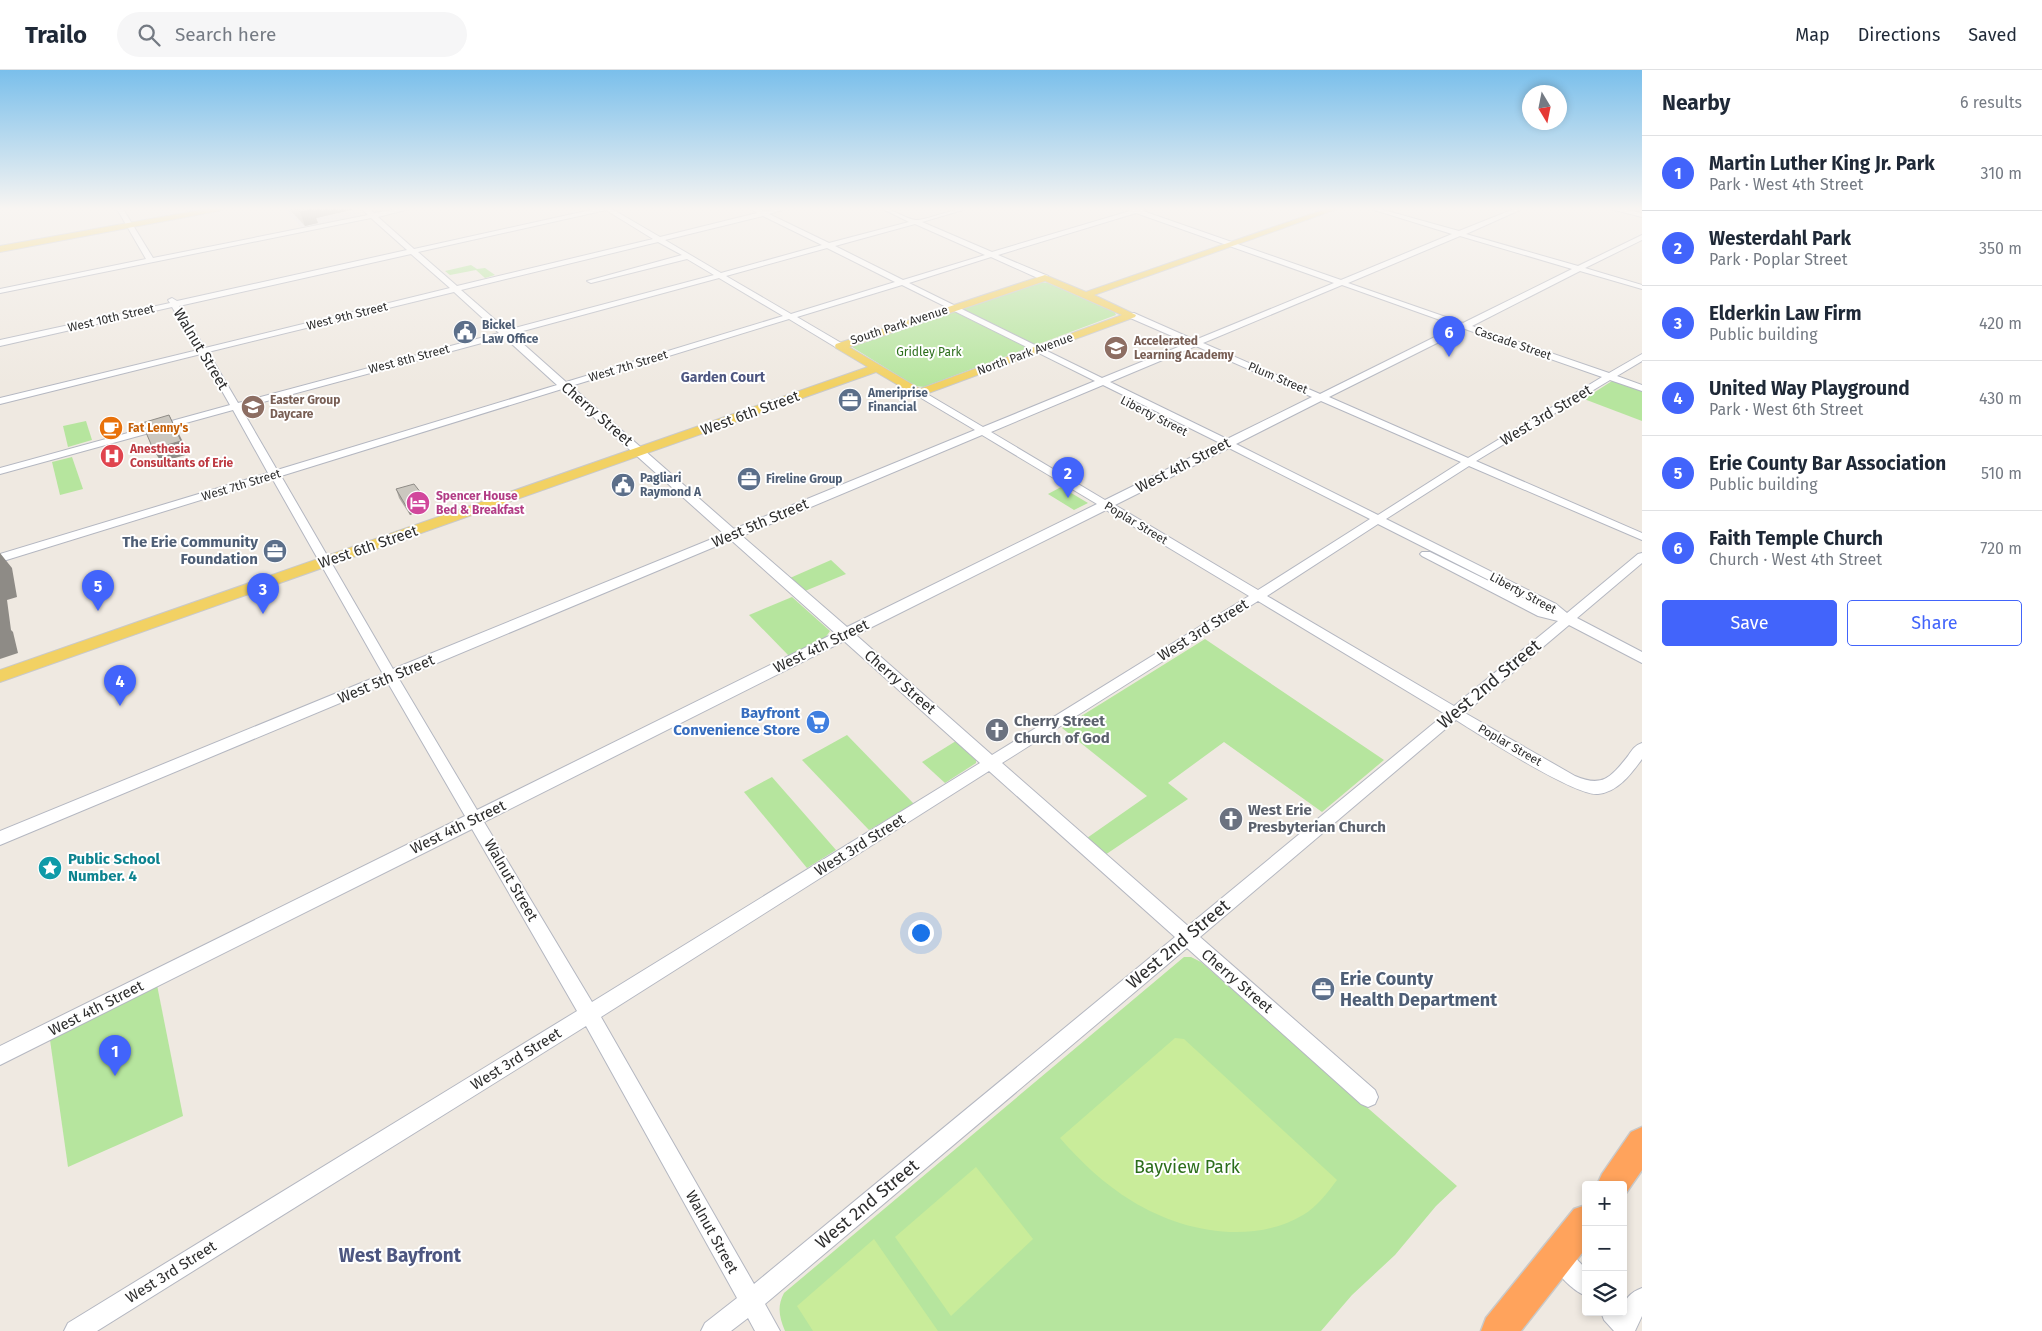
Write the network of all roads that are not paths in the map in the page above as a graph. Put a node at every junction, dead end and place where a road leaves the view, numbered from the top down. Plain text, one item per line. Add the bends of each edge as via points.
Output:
1 (113, 268) edge
2 (328, 268) edge
3 (432, 268) edge
4 (542, 268) edge
5 (642, 268) edge
6 (707, 268) edge
7 (745, 268) edge
8 (864, 268) edge
9 (950, 268) edge
10 (1022, 268) edge
11 (1164, 268) edge
12 (1299, 268) edge
13 (1377, 268) edge
14 (1575, 268) edge
15 (1579, 269) junction
16 (719, 275) junction
17 (1045, 278) junction
18 (591, 281) dead end
19 (1341, 283) junction
20 (897, 284) junction
21 (1642, 287) edge
22 (456, 289) junction
23 (0, 291) edge
24 (1086, 295) junction
25 (173, 302) junction
26 (948, 310) junction
27 (1131, 315) junction
28 (790, 317) junction
29 (1464, 326) junction
30 (35, 332) junction
31 (505, 334) junction
32 (0, 338) edge
33 (0, 342) edge
34 (1197, 343) junction
35 (840, 346) junction
36 (203, 351) junction
37 (1032, 351) junction
38 (1642, 357) edge
39 (877, 368) junction
40 (1610, 376) junction
41 (1097, 383) junction
42 (564, 386) junction
43 (1642, 388) edge
44 (919, 393) junction
45 (1322, 398) junction
46 (0, 401) edge
47 (235, 407) junction
48 (982, 431) junction
49 (1222, 445) junction
50 (640, 452) junction
51 (1469, 461) junction
52 (0, 471) edge
53 (275, 474) junction
54 (1105, 505) junction
55 (1372, 522) junction
56 (732, 535) junction
57 (1642, 537) edge
58 (1642, 556) edge
59 (0, 558) edge
60 (326, 562) junction
61 (1258, 596) junction
62 (1566, 618) junction
63 (846, 634) junction
64 (1642, 658) edge
65 (0, 676) edge
66 (391, 677) junction
67 (1454, 713) junction
68 (1642, 748) edge
69 (990, 763) junction
70 (475, 818) junction
71 (0, 838) edge
72 (1187, 937) junction
73 (589, 1014) junction
74 (0, 1056) edge
75 (1368, 1097) dead end
76 (1642, 1143) edge
77 (1616, 1181) edge
78 (1582, 1226) edge
79 (1559, 1257) junction
80 (1582, 1281) edge
81 (1642, 1299) edge
82 (751, 1300) junction
83 (1616, 1316) edge
84 (76, 1331) edge
85 (713, 1331) edge
86 (768, 1331) edge
87 (1498, 1331) edge

1 - 23 street
2 - 25 street, West 10th Street
3 - 22 street, Cherry Street
4 - 22 street, West 9th Street
5 - 18 street
6 - 16 street, Poplar Street
7 - 16 street, West 8th Street
8 - 20 street, Liberty Street
9 - 20 street, West 7th Street
10 - 17 street, Plum Street
11 - 24 main road
12 - 19 street, Cascade Street
13 - 19 street, West 5th Street
14 - 15 street
15 - 21 street
15 - 29 street, West 4th Street
16 - 28 street, Poplar Street
16 - 31 street, West 8th Street
17 - 24 main road, Plum Street
17 - 26 main road, South Park Avenue
19 - 29 street, Cascade Street
19 - 34 street, West 5th Street
20 - 26 street, Liberty Street
20 - 28 street, West 7th Street
22 - 31 street, Cherry Street
22 - 36 street, West 9th Street
24 - 27 main road, Plum Street
25 - 30 street, West 10th Street
25 - 36 street, Walnut Street
26 - 35 main road, South Park Avenue
26 - 37 street, Liberty Street
27 - 34 street, Plum Street
27 - 37 main road, North Park Avenue
28 - 35 street, Poplar Street
28 - 42 street, West 7th Street
29 - 40 street, Cascade Street
29 - 45 street, West 4th Street
30 - 32 street, West 10th Street
30 - 33 street, West 10th Street
31 - 42 street, Cherry Street
31 - 47 street, West 8th Street
34 - 41 street, West 5th Street
34 - 45 street, Plum Street
35 - 39 main road, Poplar Street
36 - 46 street, West 9th Street
36 - 47 street, Walnut Street
37 - 41 street, Liberty Street
37 - 44 main road, North Park Avenue
38 - 40 street, West 3rd Street
39 - 44 main road, Poplar Street
39 - 50 main road, West 6th Street
40 - 43 street, Cascade Street
40 - 51 street, West 3rd Street
41 - 48 street, West 5th Street
41 - 49 street, Liberty Street
42 - 50 street, Cherry Street
42 - 53 street, West 7th Street
44 - 48 street, Poplar Street
45 - 49 street, West 4th Street
45 - 51 street, Plum Street
47 - 52 street, West 8th Street
47 - 53 street, Walnut Street
48 - 54 street, Poplar Street
48 - 56 street, West 5th Street
49 - 54 street, West 4th Street
49 - 55 street, Liberty Street
50 - 56 street, Cherry Street
50 - 60 main road, West 6th Street
51 - 55 street, West 3rd Street
51 - 57 street, Plum Street
53 - 59 street, West 7th Street
53 - 60 street, Walnut Street
54 - 61 street, Poplar Street
54 - 63 street, West 4th Street
55 - 61 street, West 3rd Street
55 - 62 street, Liberty Street via 1552,606
56 - 63 street, Cherry Street
56 - 66 street, West 5th Street
58 - 62 street, West 2nd Street
60 - 65 main road, West 6th Street
60 - 66 street, Walnut Street
61 - 67 street, Poplar Street
61 - 69 street, West 3rd Street
62 - 64 street, Liberty Street
62 - 67 street, West 2nd Street
63 - 69 street, Cherry Street
63 - 70 street, West 4th Street
66 - 70 street, Walnut Street
66 - 71 street, West 5th Street
67 - 68 street, Poplar Street via 1570,780 1588,787 1599,789 1607,786
67 - 72 street, West 2nd Street
69 - 72 street, Cherry Street
69 - 73 street, West 3rd Street
70 - 73 street, Walnut Street
70 - 74 street, West 4th Street
72 - 75 street, Cherry Street
72 - 82 street, West 2nd Street
73 - 82 street, Walnut Street
73 - 84 street, West 3rd Street
76 - 77 highway
78 - 79 highway
79 - 80 street
79 - 87 highway
81 - 83 street via 1625,1326
82 - 85 street, West 2nd Street
82 - 86 street, Walnut Street

